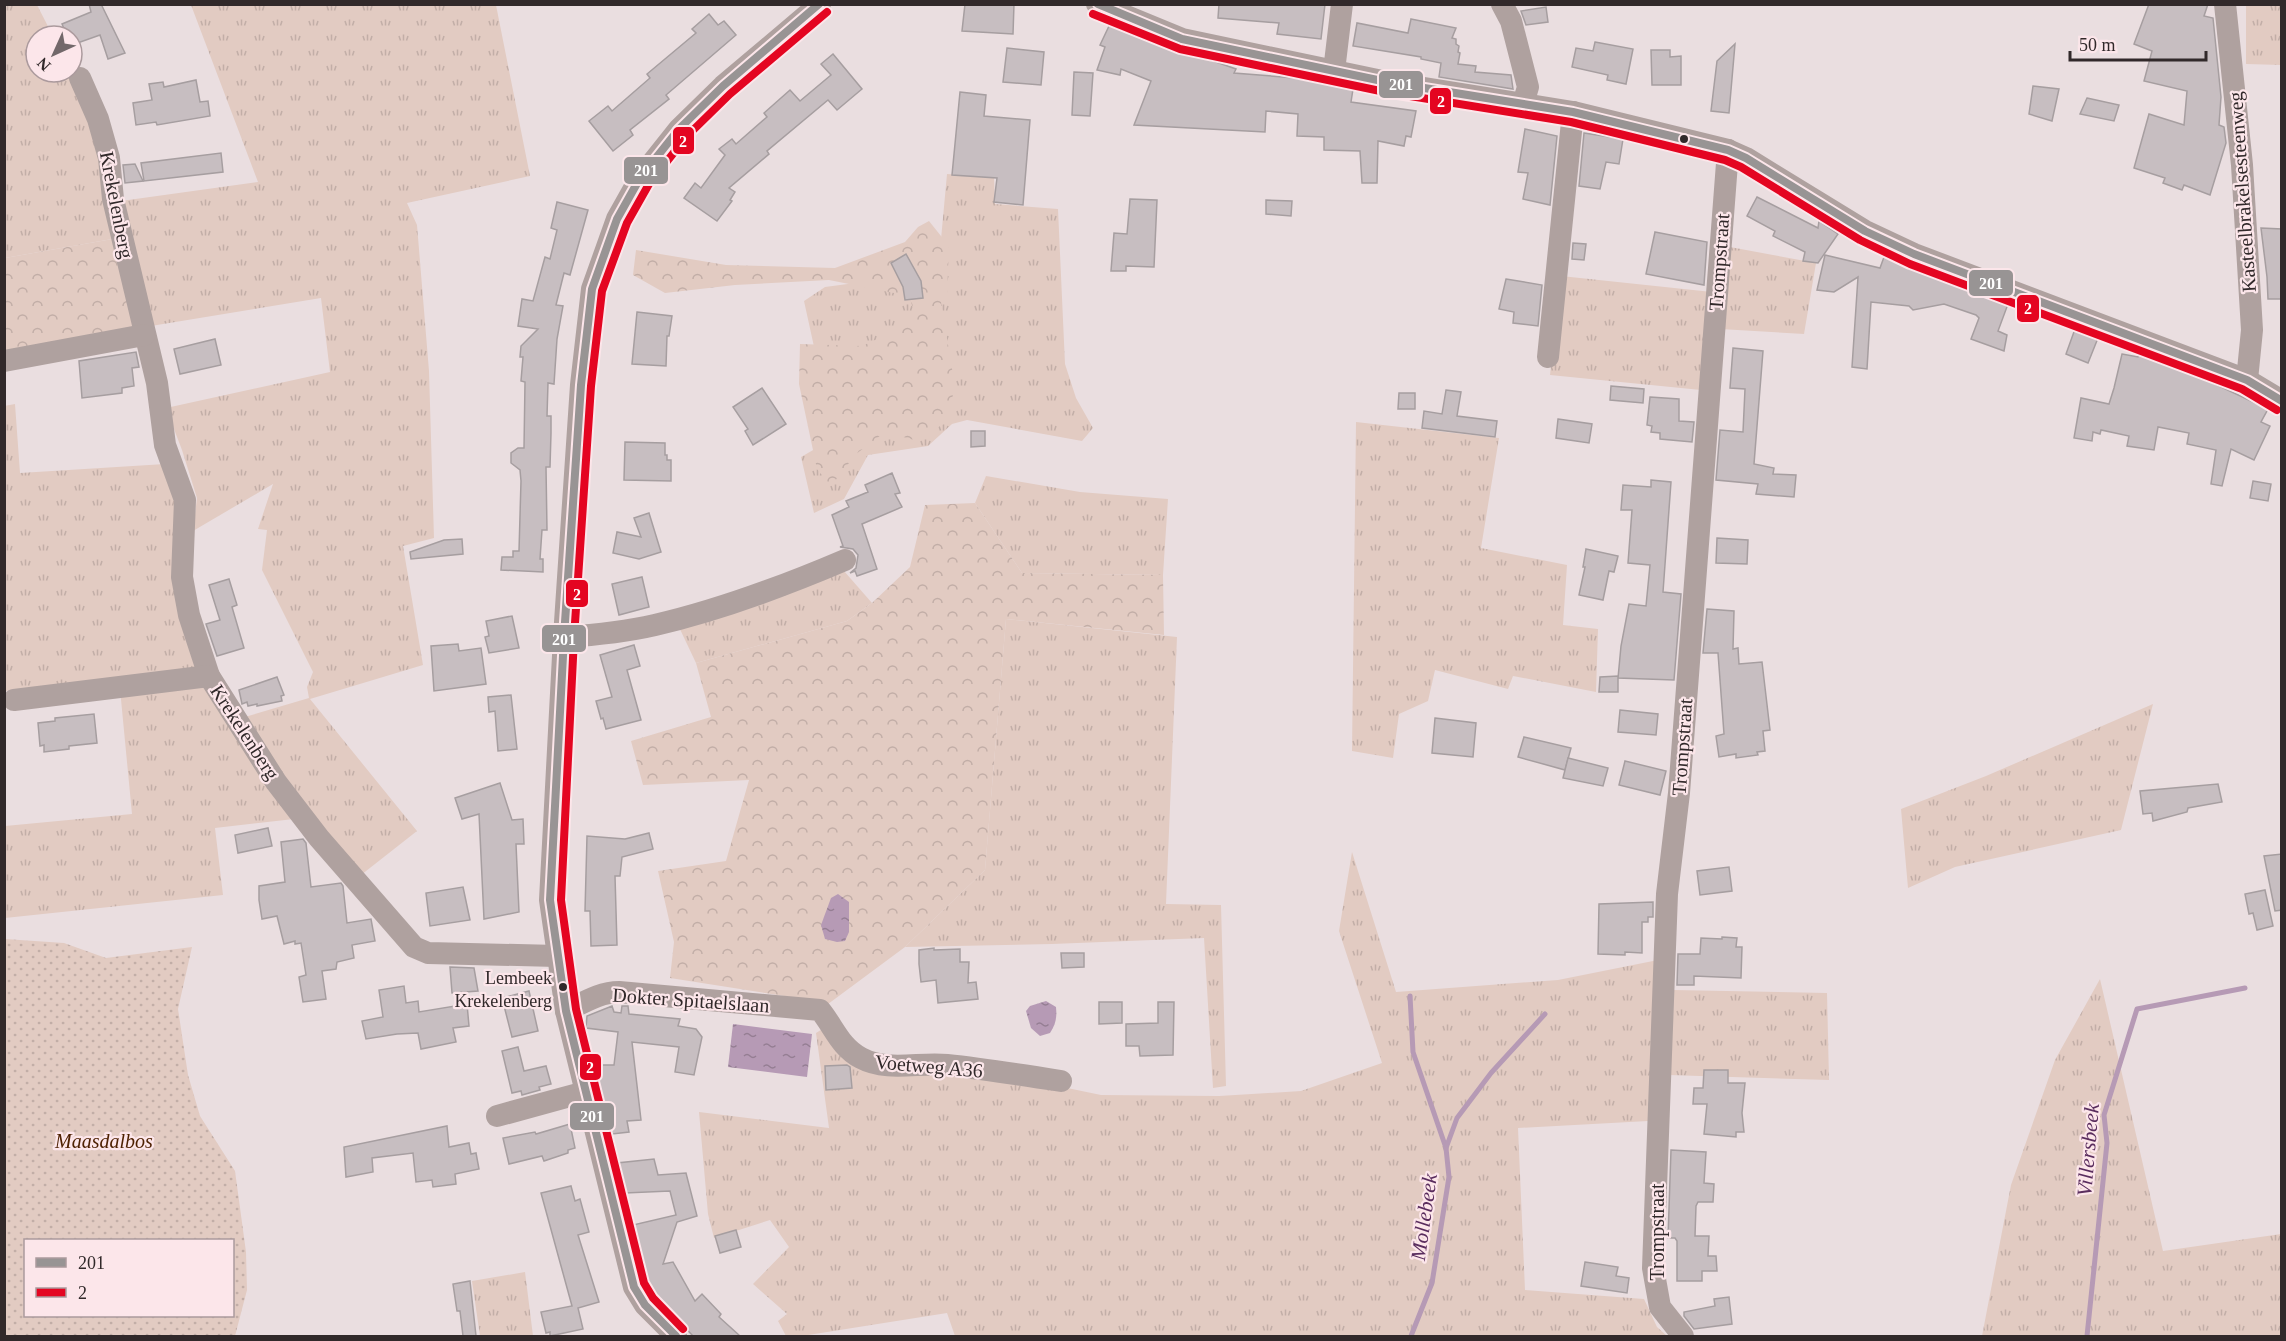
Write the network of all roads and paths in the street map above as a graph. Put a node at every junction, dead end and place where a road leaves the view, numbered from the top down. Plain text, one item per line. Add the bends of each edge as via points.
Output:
1 (820, 4) edge
2 (1097, 4) edge
3 (1342, 4) edge
4 (1502, 4) edge
5 (2225, 4) edge
6 (1334, 71) junction
7 (83, 84) edge
8 (1523, 104) junction
9 (1573, 112) junction
10 (1728, 150) junction
11 (144, 334) junction
12 (1548, 357) dead end
13 (4, 361) edge
14 (2247, 380) junction
15 (2282, 401) edge
16 (845, 560) dead end
17 (564, 637) junction
18 (209, 676) junction
19 (14, 700) dead end
20 (557, 956) junction
21 (820, 1010) joint
22 (566, 1011) junction
23 (1061, 1081) dead end
24 (585, 1092) junction
25 (497, 1116) dead end
26 (676, 1336) edge
27 (1683, 1336) edge

1 - 17 street via 679,129 640,178 617,219 592,289 581,385
2 - 6 street via 1182,39
3 - 6 street
4 - 8 street via 1511,21 1528,87
5 - 14 street, Kasteelbrakelsesteenweg via 2242,165 2252,330
6 - 8 street via 1458,99
7 - 11 street, Krekelenberg via 109,158 113,199
8 - 9 street
9 - 10 street
9 - 12 street
10 - 14 street via 1865,231 1914,254
10 - 27 street, Trompstraat via 1666,923 1653,1268 1660,1307
11 - 13 street
11 - 18 street, Krekelenberg via 158,383 165,445 185,500 182,578 189,615
14 - 15 street
16 - 17 street via 791,583 655,625
17 - 20 street via 550,900
18 - 19 street
18 - 20 street, Krekelenberg via 276,783 414,947 428,953
20 - 22 street
21 - 22 street, Dokter Spitaelslaan via 609,992
21 - 23 street, Voetweg A36 via 837,1037 861,1059 892,1065 945,1064
22 - 24 street
24 - 25 street
24 - 26 street via 634,1287 645,1305

